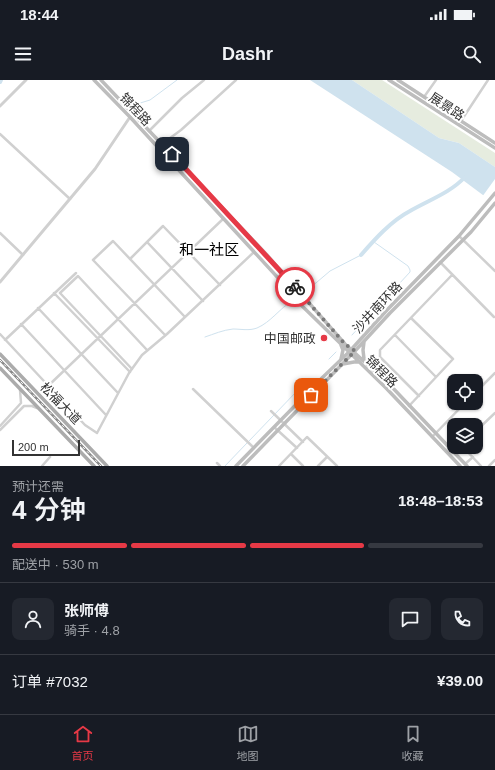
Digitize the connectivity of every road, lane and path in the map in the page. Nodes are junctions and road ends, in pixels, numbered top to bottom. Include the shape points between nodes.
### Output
1 (26, 80) edge
2 (94, 80) edge
3 (101, 80) edge
4 (204, 80) edge
5 (236, 80) edge
6 (389, 80) edge
7 (398, 80) edge
8 (436, 80) edge
9 (488, 80) edge
10 (424, 97) junction
11 (0, 106) edge
12 (130, 117) junction
13 (461, 121) junction
14 (149, 131) junction
15 (0, 134) edge
16 (495, 143) edge
17 (162, 144) junction
18 (495, 148) edge
19 (495, 193) edge
20 (70, 199) junction
21 (495, 203) edge
22 (225, 211) junction
23 (221, 217) junction
24 (0, 233) edge
25 (461, 238) junction
26 (147, 242) junction
27 (188, 252) junction
28 (254, 252) junction
29 (23, 255) junction
30 (130, 259) junction
31 (438, 261) junction
32 (171, 267) junction
33 (495, 271) edge
34 (76, 273) dead end
35 (452, 275) junction
36 (0, 282) edge
37 (153, 284) junction
38 (220, 285) junction
39 (54, 293) junction
40 (203, 301) junction
41 (135, 303) junction
42 (38, 308) junction
43 (185, 317) junction
44 (494, 317) edge
45 (119, 318) junction
46 (411, 318) junction
47 (21, 324) junction
48 (0, 334) edge
49 (165, 335) junction
50 (395, 335) junction
51 (99, 337) junction
52 (5, 340) junction
53 (364, 342) junction
54 (357, 343) junction
55 (341, 344) junction
56 (345, 344) junction
57 (147, 350) junction
58 (352, 352) junction
59 (0, 354) edge
60 (81, 354) junction
61 (341, 360) junction
62 (362, 361) junction
63 (342, 364) junction
64 (0, 368) edge
65 (64, 370) junction
66 (131, 370) junction
67 (495, 373) edge
68 (399, 376) junction
69 (436, 377) junction
70 (390, 385) junction
71 (483, 385) edge
72 (48, 386) junction
73 (302, 386) dead end
74 (20, 388) junction
75 (386, 388) junction
76 (193, 389) dead end
77 (118, 392) junction
78 (310, 394) junction
79 (419, 396) junction
80 (409, 406) junction
81 (40, 409) junction
82 (406, 409) junction
83 (458, 410) edge
84 (271, 411) dead end
85 (495, 413) edge
86 (106, 415) junction
87 (282, 422) junction
88 (483, 424) edge
89 (0, 426) edge
90 (276, 428) junction
91 (0, 430) edge
92 (435, 433) junction
93 (432, 436) junction
94 (303, 442) junction
95 (254, 448) junction
96 (297, 448) junction
97 (291, 454) junction
98 (470, 454) edge
99 (328, 456) junction
100 (50, 457) dead end
101 (473, 457) junction
102 (495, 460) edge
103 (466, 465) edge
104 (42, 466) edge
105 (94, 466) edge
106 (107, 466) edge
107 (236, 466) edge
108 (243, 466) edge
109 (279, 466) edge
110 (303, 466) edge
111 (318, 466) edge
112 (337, 466) edge
113 (460, 466) edge
114 (481, 466) edge
115 (489, 466) edge

1 - 11 street
2 - 12 main road, 锦程路
3 - 14 main road, 锦程路
4 - 14 street
5 - 17 street
6 - 18 main road, 展景路
7 - 10 main road, 展景路
8 - 10 street
9 - 13 street
10 - 13 main road, 展景路
12 - 20 street via 95,169
12 - 23 main road, 锦程路
13 - 16 main road, 展景路
14 - 17 main road, 锦程路
15 - 20 street
17 - 22 main road, 锦程路
19 - 25 main road, 沙井南环路
20 - 29 street
21 - 25 main road, 沙井南环路 via 471,232
22 - 23 main road
22 - 56 main road, 锦程路
23 - 27 street
23 - 28 main road, 锦程路
24 - 29 street
25 - 31 main road, 沙井南环路
25 - 33 street
26 - 27 street via 164,226
26 - 30 street
26 - 32 street
27 - 32 street
27 - 38 street
28 - 38 street
28 - 55 main road, 锦程路 via 298,302
29 - 36 street
30 - 37 street
30 - 41 street via 113,242 93,260
31 - 35 street
31 - 53 main road, 沙井南环路
31 - 54 main road, 沙井南环路
32 - 37 street
32 - 40 street
34 - 39 street
35 - 44 street
35 - 46 street
37 - 41 street
37 - 43 street
38 - 40 street
39 - 42 street
39 - 51 street
40 - 43 street
41 - 45 street
41 - 49 street
42 - 47 street
42 - 60 street
43 - 49 street
45 - 51 street
45 - 51 street via 78,276 65,288 60,293
45 - 57 street
46 - 50 street
46 - 69 street via 453,360
47 - 52 street
47 - 65 street
48 - 52 street
49 - 57 street
50 - 68 street via 380,350 380,357
50 - 69 street
51 - 60 street
51 - 66 street
52 - 72 street
53 - 58 main road, 沙井南环路
53 - 62 main road
54 - 56 main road
54 - 58 main road, 沙井南环路
55 - 58 main road, 锦程路
55 - 61 main road
56 - 58 main road, 锦程路
57 - 66 street
58 - 61 main road, 沙井南环路
58 - 62 main road, 锦程路
58 - 63 main road, 沙井南环路
59 - 106 main road, 松福大道
60 - 65 street
60 - 77 street
61 - 78 main road, 沙井南环路
62 - 63 main road
62 - 70 main road, 锦程路
62 - 75 main road, 锦程路
63 - 78 main road, 沙井南环路
64 - 74 main road, 松福大道
65 - 72 street
65 - 86 street
66 - 77 street
67 - 71 street
68 - 70 street
68 - 79 street
69 - 79 street
70 - 75 street
70 - 80 main road, 锦程路
72 - 86 street via 85,425 97,433
73 - 78 street
74 - 81 main road, 松福大道
74 - 89 street via 21,403
75 - 82 main road, 锦程路
76 - 95 street
77 - 86 street
78 - 87 main road, 沙井南环路
79 - 80 street
80 - 82 street
80 - 92 main road, 锦程路
81 - 91 street via 24,406
81 - 105 main road, 松福大道
82 - 93 main road, 锦程路
83 - 92 street
84 - 87 street
85 - 88 street
87 - 90 main road, 沙井南环路
87 - 94 street
90 - 95 main road, 沙井南环路
90 - 96 street
90 - 108 main road, 沙井南环路
92 - 93 street
92 - 103 main road, 锦程路
93 - 113 main road, 锦程路
94 - 96 street
94 - 99 street via 307,437
95 - 107 main road, 沙井南环路
96 - 97 street
97 - 109 street
97 - 110 street
98 - 101 street
99 - 111 street
99 - 112 street
100 - 104 street
101 - 103 street
101 - 114 street
102 - 115 street

